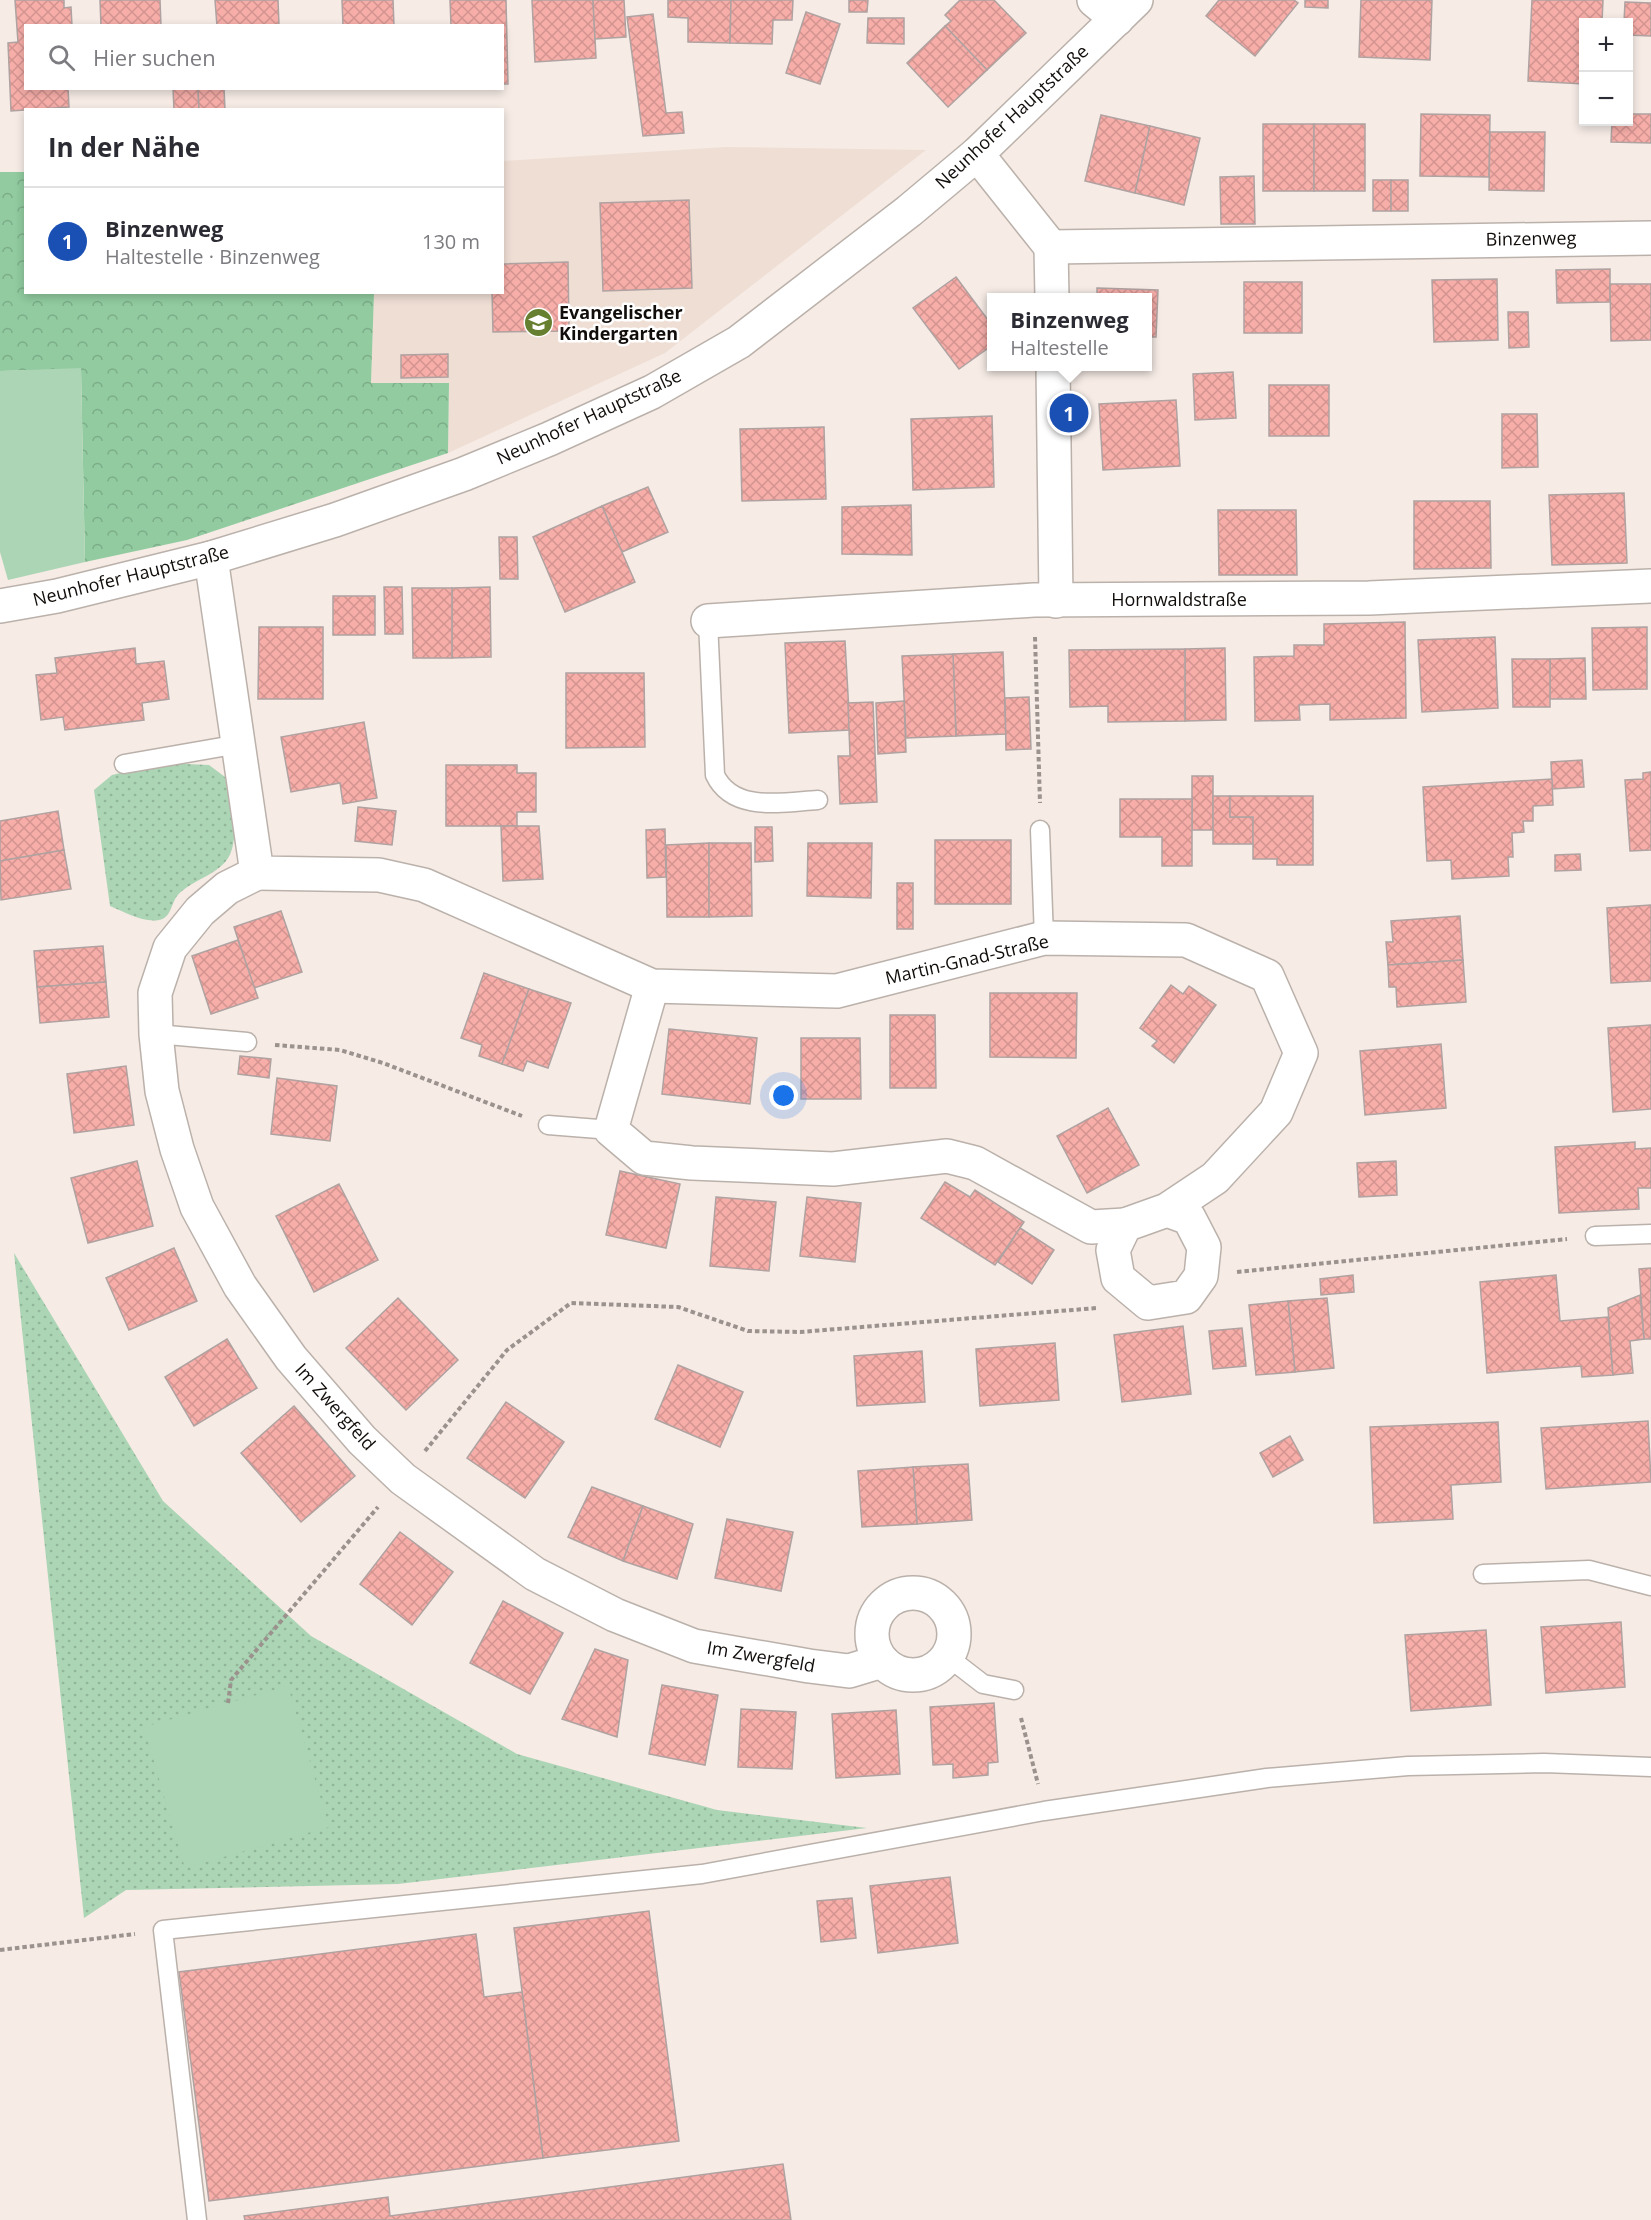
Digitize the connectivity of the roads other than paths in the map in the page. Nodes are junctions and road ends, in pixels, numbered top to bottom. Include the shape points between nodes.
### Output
1 (1116, 6) edge
2 (977, 154) junction
3 (1651, 238) edge
4 (1051, 247) junction
5 (1052, 293) edge
6 (1053, 371) edge
7 (211, 558) junction
8 (1651, 586) edge
9 (1045, 600) junction
10 (0, 606) edge
11 (708, 621) joint
12 (239, 744) junction
13 (124, 764) dead end
14 (818, 800) dead end
15 (1040, 830) road end
16 (257, 873) junction
17 (1044, 938) junction
18 (652, 986) junction
19 (156, 1034) junction
20 (247, 1042) road end
21 (548, 1125) road end
22 (611, 1130) junction
23 (1167, 1210) junction
24 (1125, 1225) junction
25 (1651, 1234) edge
26 (1596, 1236) road end
27 (1484, 1574) dead end
28 (1651, 1586) edge
29 (948, 1657) junction
30 (882, 1661) junction
31 (1014, 1690) road end
32 (1651, 1767) edge
33 (196, 2220) edge

1 - 2 street, Neunhofer Hauptstraße
2 - 4 street
2 - 7 street, Neunhofer Hauptstraße via 739,342 652,392 464,474 335,520
3 - 4 street, Binzenweg
4 - 5 street
6 - 9 street
7 - 10 street, Neunhofer Hauptstraße
7 - 12 street
8 - 9 street, Hornwaldstraße via 1369,598
9 - 11 street, Hornwaldstraße
11 - 14 lane via 715,775 721,788 761,804
12 - 13 lane
12 - 16 street
15 - 17 lane
16 - 18 street, Martin-Gnad-Straße via 379,875 424,885
16 - 19 street, Im Zwergfeld via 227,888 200,912 170,948 155,993
17 - 18 street, Martin-Gnad-Straße via 837,991
17 - 23 street, Martin-Gnad-Straße via 1186,940 1267,976 1301,1053 1276,1112 1215,1178
18 - 22 street
19 - 20 lane
19 - 30 street, Im Zwergfeld via 162,1091 177,1149 197,1207 240,1286 291,1358 362,1440 403,1479 535,1574 615,1615 694,1646 849,1671
21 - 22 lane
22 - 24 street, Martin-Gnad-Straße via 644,1158 692,1163 832,1169 947,1156 975,1163 1091,1227
23 - 24 street, Martin-Gnad-Straße
23 - 24 street via 1189,1218 1204,1247 1201,1276 1186,1297 1148,1304 1118,1278 1113,1250
25 - 26 lane
27 - 28 lane via 1589,1570
29 - 30 street via 924,1673 910,1674 894,1670
29 - 30 street via 953,1644 951,1616 930,1596 914,1593 897,1596 884,1605 875,1619 872,1633
29 - 31 lane via 983,1684
32 - 33 lane via 1544,1763 1408,1766 1267,1779 1044,1810 702,1874 163,1930

